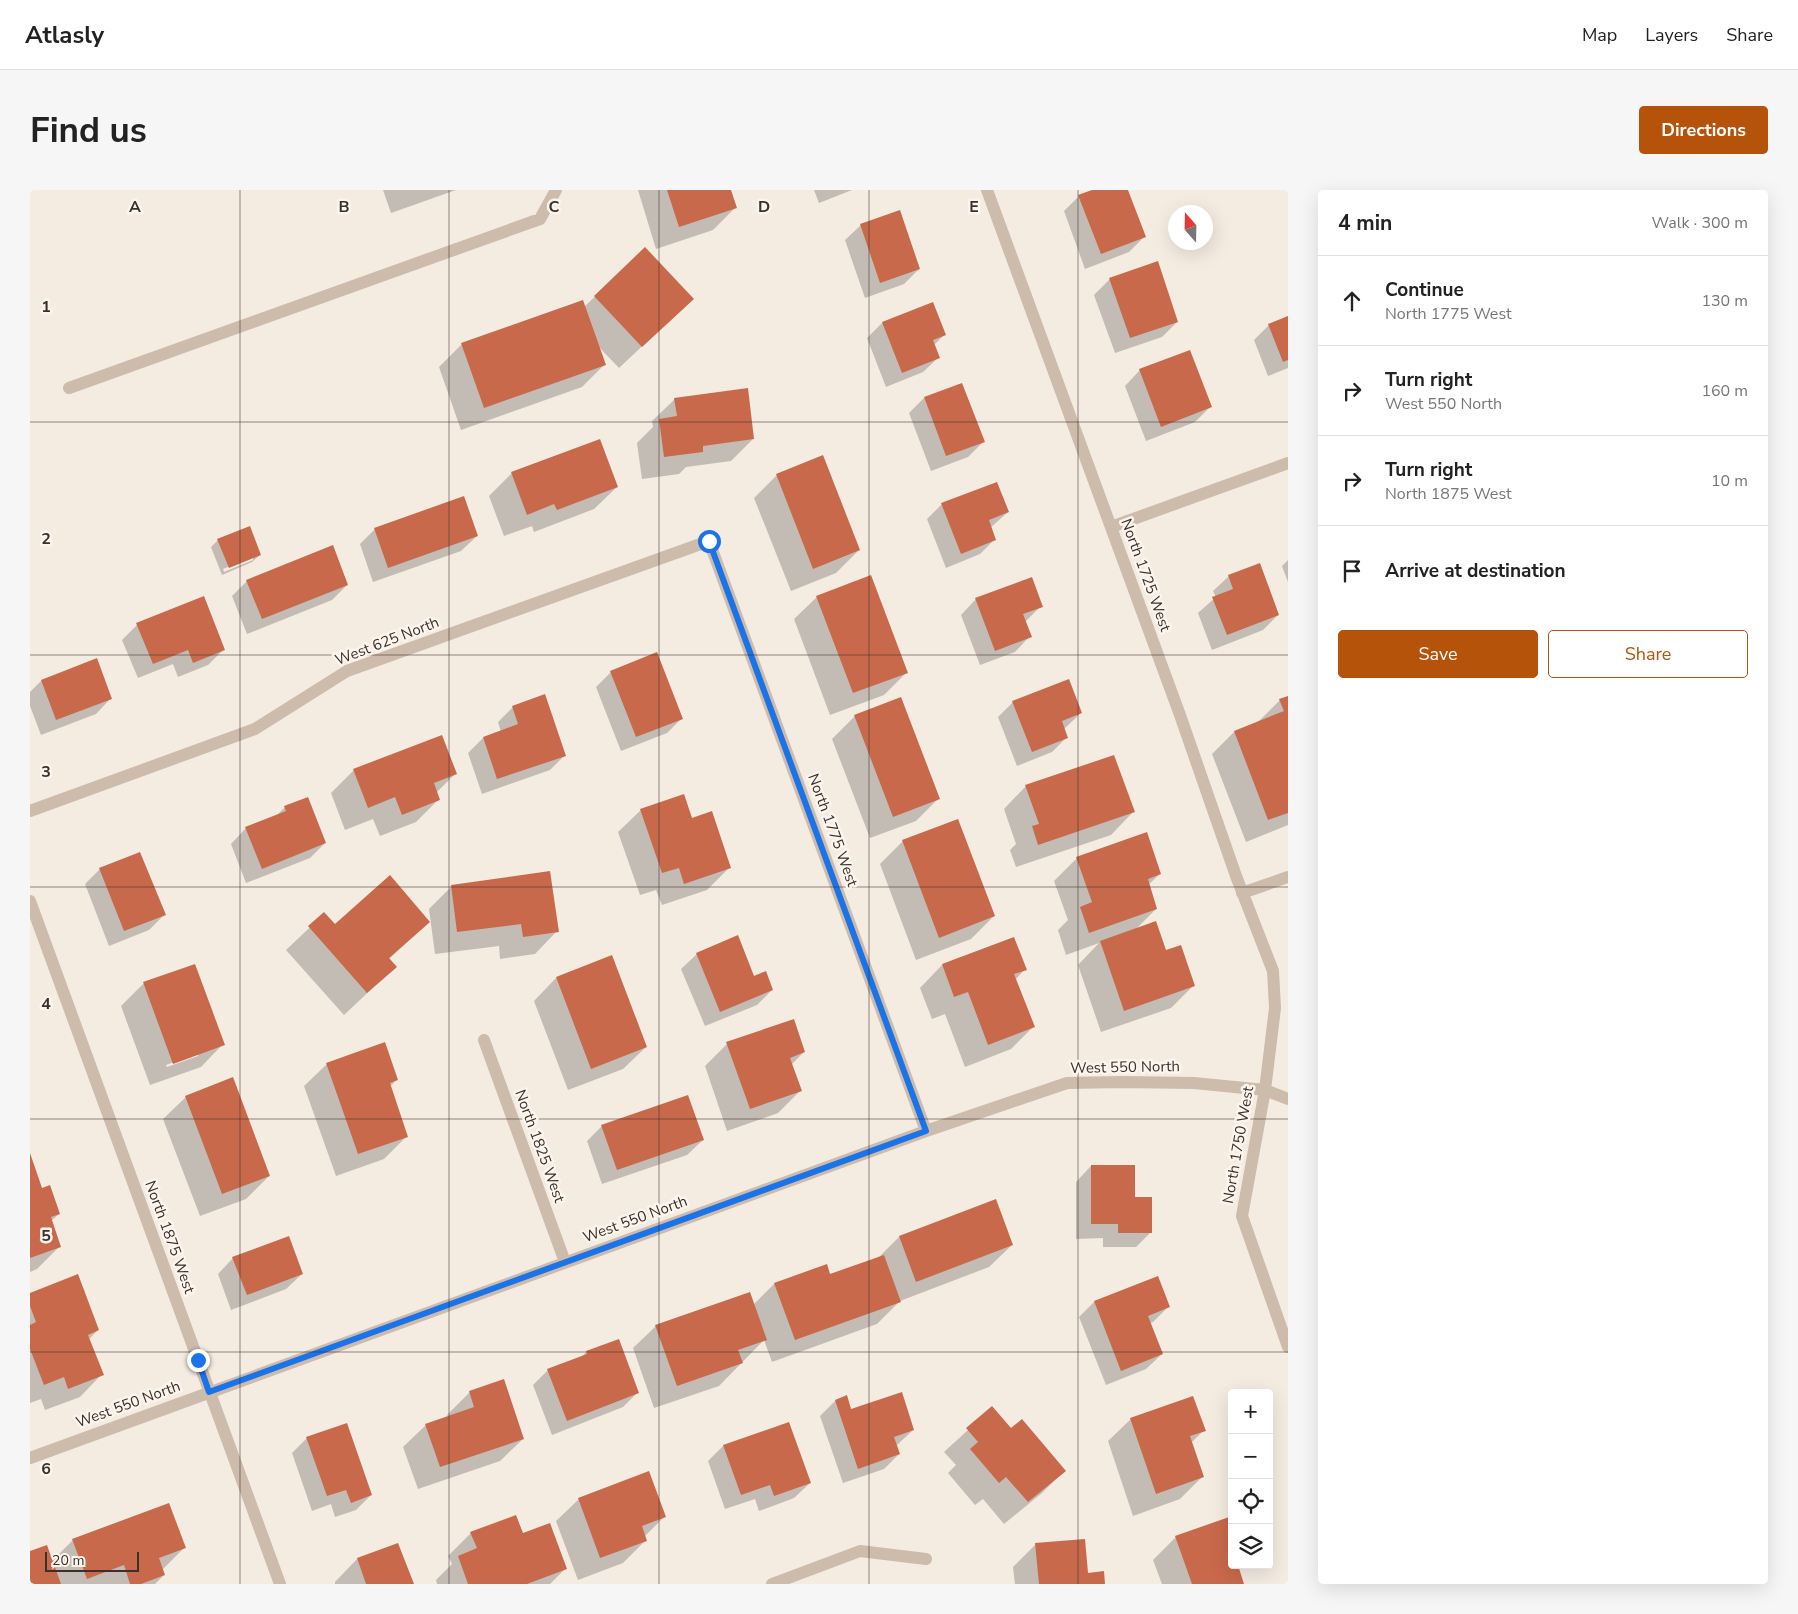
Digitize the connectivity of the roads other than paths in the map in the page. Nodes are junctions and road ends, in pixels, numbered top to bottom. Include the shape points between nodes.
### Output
1 (556, 190) edge
2 (987, 190) edge
3 (69, 388) dead end
4 (1288, 463) edge
5 (1111, 527) junction
6 (709, 541) joint
7 (30, 811) edge
8 (1288, 877) edge
9 (1242, 893) junction
10 (30, 901) edge
11 (1273, 971) joint
12 (484, 1040) dead end
13 (1265, 1090) junction
14 (1288, 1099) edge
15 (926, 1131) junction
16 (565, 1262) junction
17 (1288, 1348) edge
18 (209, 1392) junction
19 (30, 1458) edge
20 (926, 1559) dead end
21 (280, 1584) edge
22 (772, 1584) edge

1 - 3 street via 540,219
2 - 5 street, North 1725 West
4 - 5 street
5 - 9 street, North 1725 West
6 - 7 street, West 625 North via 346,671 255,729
6 - 15 street, North 1775 West
8 - 9 street
9 - 11 street, North 1725 West
10 - 18 street, North 1875 West
11 - 13 street, North 1750 West via 1275,1008
12 - 16 street, North 1825 West
13 - 14 street, West 550 North
13 - 15 street, West 550 North via 1194,1083 1067,1084
13 - 17 street, North 1750 West via 1242,1216
15 - 16 street, West 550 North
16 - 18 street, West 550 North
18 - 19 street, West 550 North
18 - 21 street, North 1875 West
20 - 22 street via 860,1551

